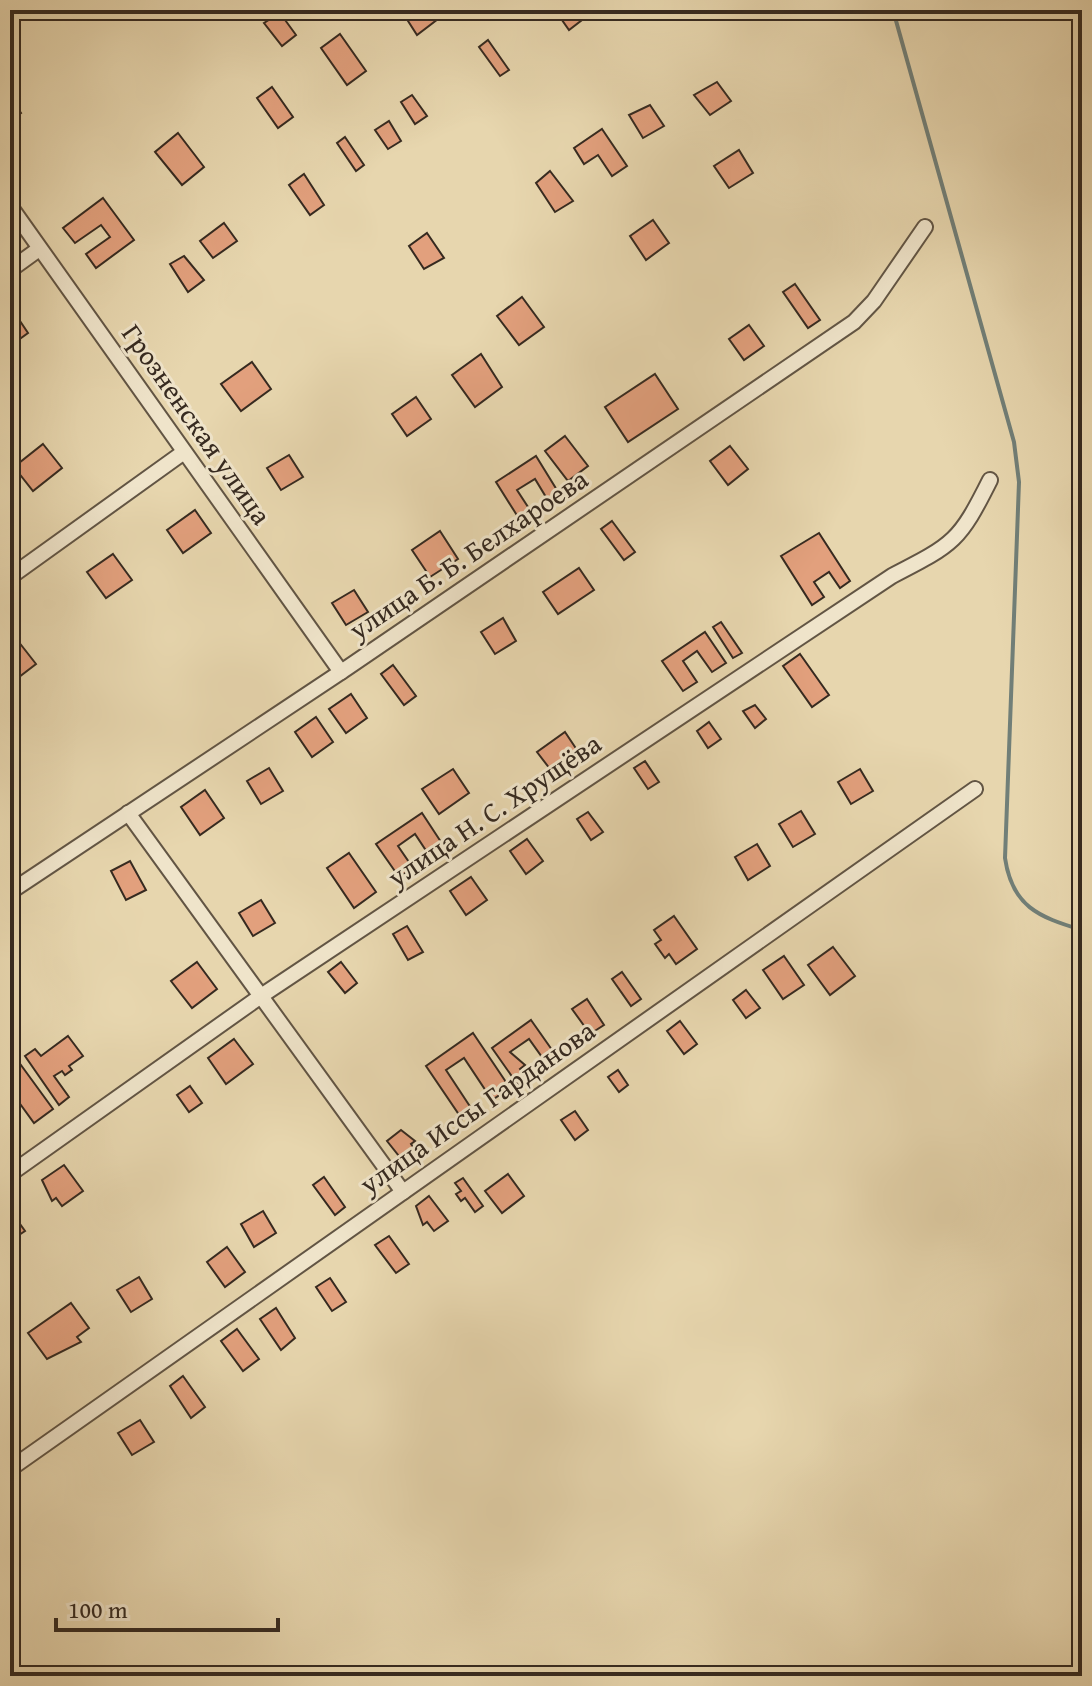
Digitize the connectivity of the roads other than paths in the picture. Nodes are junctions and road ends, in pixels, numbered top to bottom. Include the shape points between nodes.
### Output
1 (10, 206) edge
2 (925, 227) dead end
3 (39, 249) junction
4 (10, 270) edge
5 (184, 452) junction
6 (990, 480) dead end
7 (10, 577) edge
8 (341, 672) junction
9 (975, 789) dead end
10 (128, 813) junction
11 (10, 892) edge
12 (261, 996) junction
13 (10, 1174) edge
14 (403, 1192) junction
15 (10, 1469) edge

1 - 3 street, Грозненская улица
2 - 8 street, улица Б. Б. Белхароева via 854,322
3 - 4 street
3 - 5 street, Грозненская улица
5 - 7 street
5 - 8 street, Грозненская улица
6 - 12 street, улица Н. С. Хрущёва via 966,528 935,555 892,576
8 - 10 street, улица Б. Б. Белхароева
9 - 14 street, улица Иссы Гарданова
10 - 11 street, улица Б. Б. Белхароева
10 - 12 street
12 - 13 street, улица Н. С. Хрущёва
12 - 14 street
14 - 15 street, улица Иссы Гарданова

